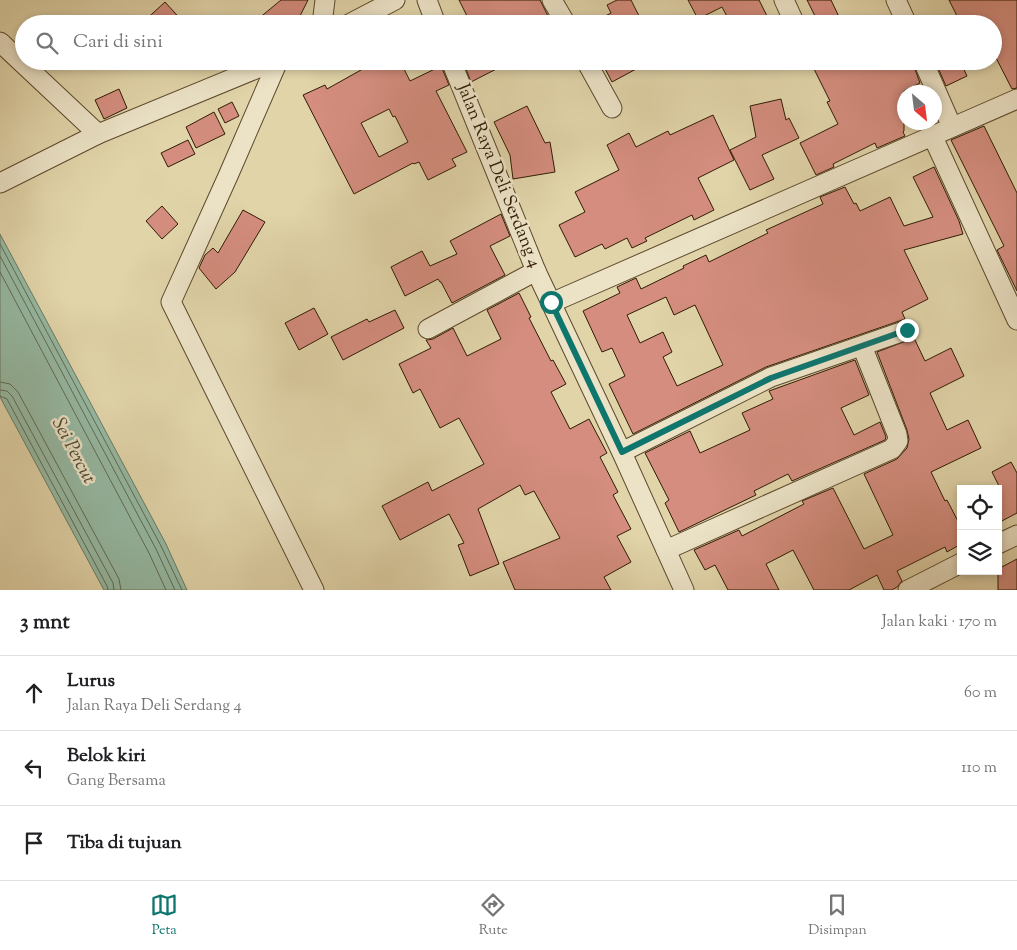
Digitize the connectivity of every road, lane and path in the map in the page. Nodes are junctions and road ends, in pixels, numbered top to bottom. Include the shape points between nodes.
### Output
1 (325, 0) edge
2 (395, 0) edge
3 (426, 0) edge
4 (552, 0) edge
5 (784, 0) edge
6 (896, 0) edge
7 (323, 15) edge
8 (366, 15) edge
9 (432, 15) edge
10 (561, 15) edge
11 (791, 15) edge
12 (903, 15) edge
13 (0, 42) edge
14 (15, 56) edge
15 (30, 70) edge
16 (255, 70) edge
17 (273, 70) edge
18 (455, 70) edge
19 (591, 70) edge
20 (927, 70) edge
21 (1017, 99) edge
22 (612, 108) dead end
23 (952, 127) junction
24 (98, 134) junction
25 (932, 135) junction
26 (0, 182) edge
27 (536, 271) junction
28 (551, 302) junction
29 (1017, 320) edge
30 (428, 328) dead end
31 (907, 330) dead end
32 (862, 346) junction
33 (622, 452) junction
34 (1017, 535) edge
35 (1002, 542) edge
36 (666, 550) junction
37 (957, 565) edge
38 (314, 590) edge
39 (684, 590) edge
40 (908, 590) edge

1 - 7 street
2 - 8 street
3 - 9 street
4 - 10 street
5 - 11 street
6 - 12 street
13 - 14 street
15 - 24 street
16 - 24 street
17 - 38 street via 171,302
18 - 27 street, Jalan Raya Deli Serdang 4
19 - 22 street
20 - 23 street
21 - 23 street
23 - 25 street
24 - 26 street
25 - 28 street
25 - 29 street
27 - 28 street, Jalan Raya Deli Serdang 4
27 - 30 street
28 - 33 street, Jalan Raya Deli Serdang 4
31 - 32 street
32 - 33 street via 771,378
32 - 36 street via 897,434 898,441 892,449
33 - 36 street, Jalan Raya Deli Serdang 4
34 - 35 street
36 - 39 street, Jalan Raya Deli Serdang 4
37 - 40 street

